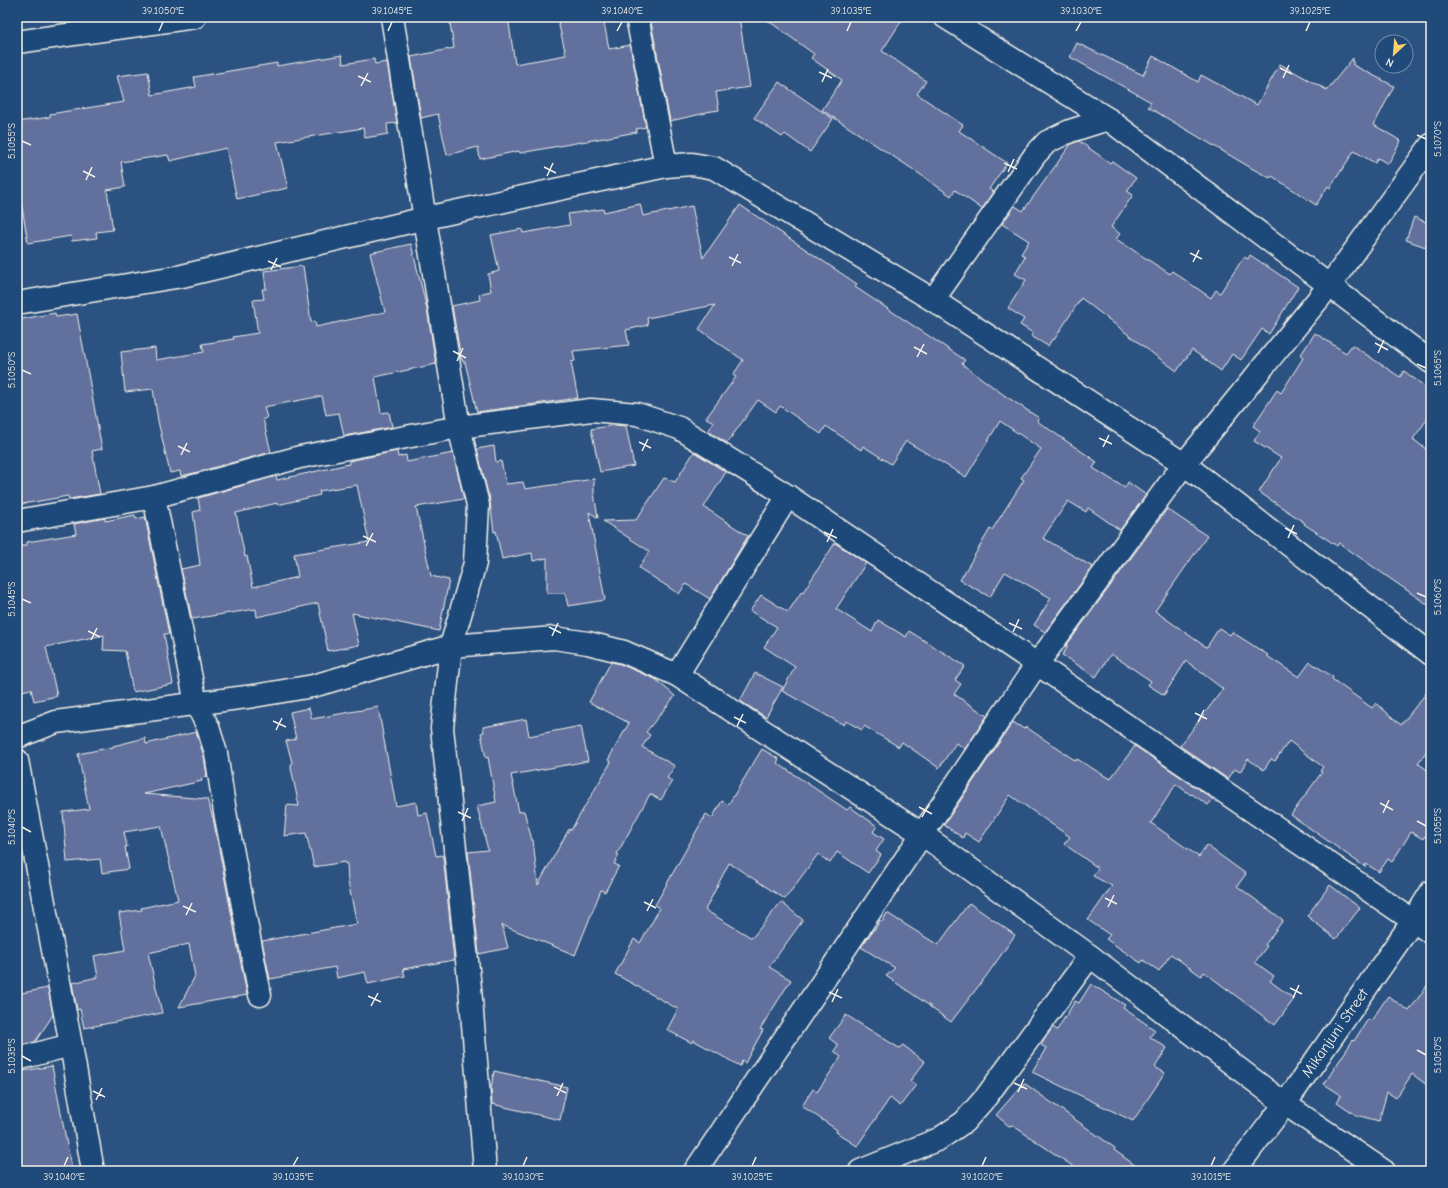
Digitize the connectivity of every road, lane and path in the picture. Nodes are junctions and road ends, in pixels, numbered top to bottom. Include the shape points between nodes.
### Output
1 (192, 17) edge
2 (392, 17) edge
3 (637, 17) edge
4 (945, 17) edge
5 (17, 42) edge
6 (1108, 119) junction
7 (1431, 145) edge
8 (666, 166) junction
9 (426, 218) junction
10 (1329, 286) junction
11 (933, 300) junction
12 (17, 303) edge
13 (1431, 362) edge
14 (459, 427) junction
15 (1184, 464) junction
16 (788, 496) junction
17 (154, 497) junction
18 (17, 521) edge
19 (451, 646) junction
20 (1431, 654) edge
21 (1037, 664) junction
22 (677, 675) junction
23 (196, 703) junction
24 (17, 737) edge
25 (17, 760) edge
26 (922, 834) junction
27 (1431, 892) edge
28 (1413, 921) junction
29 (1431, 933) edge
30 (1090, 956) junction
31 (260, 995) dead end
32 (71, 1046) junction
33 (17, 1059) edge
34 (1285, 1104) junction
35 (93, 1171) edge
36 (485, 1171) edge
37 (696, 1171) edge
38 (860, 1171) edge
39 (1234, 1171) edge
40 (1384, 1171) edge

1 - 5 street
2 - 9 street
3 - 8 street
4 - 6 street
6 - 10 street
6 - 11 street via 1070,132 1043,146
7 - 10 street
8 - 9 street
8 - 11 street via 692,164 714,168
9 - 12 street via 182,276
9 - 14 street
10 - 13 street
10 - 15 street
11 - 15 street
14 - 16 street via 591,410 637,414 679,428
14 - 17 street via 300,457
14 - 19 street via 478,505 475,564
15 - 20 street
15 - 21 street
16 - 21 street
16 - 22 street
17 - 18 street
17 - 23 street
19 - 22 street via 554,638 624,652
19 - 23 street via 313,686
19 - 36 street via 442,728 470,988
21 - 26 street
21 - 28 street
22 - 26 street
23 - 24 street via 56,722
23 - 31 street via 208,727 216,753
25 - 32 street
26 - 30 street
26 - 37 street
27 - 28 street, Mikanjuni Street
28 - 29 street
28 - 34 street, Mikanjuni Street
30 - 34 street
30 - 38 street via 986,1097 964,1122 939,1139
32 - 33 street
32 - 35 street
34 - 39 street, Mikanjuni Street
34 - 40 street

